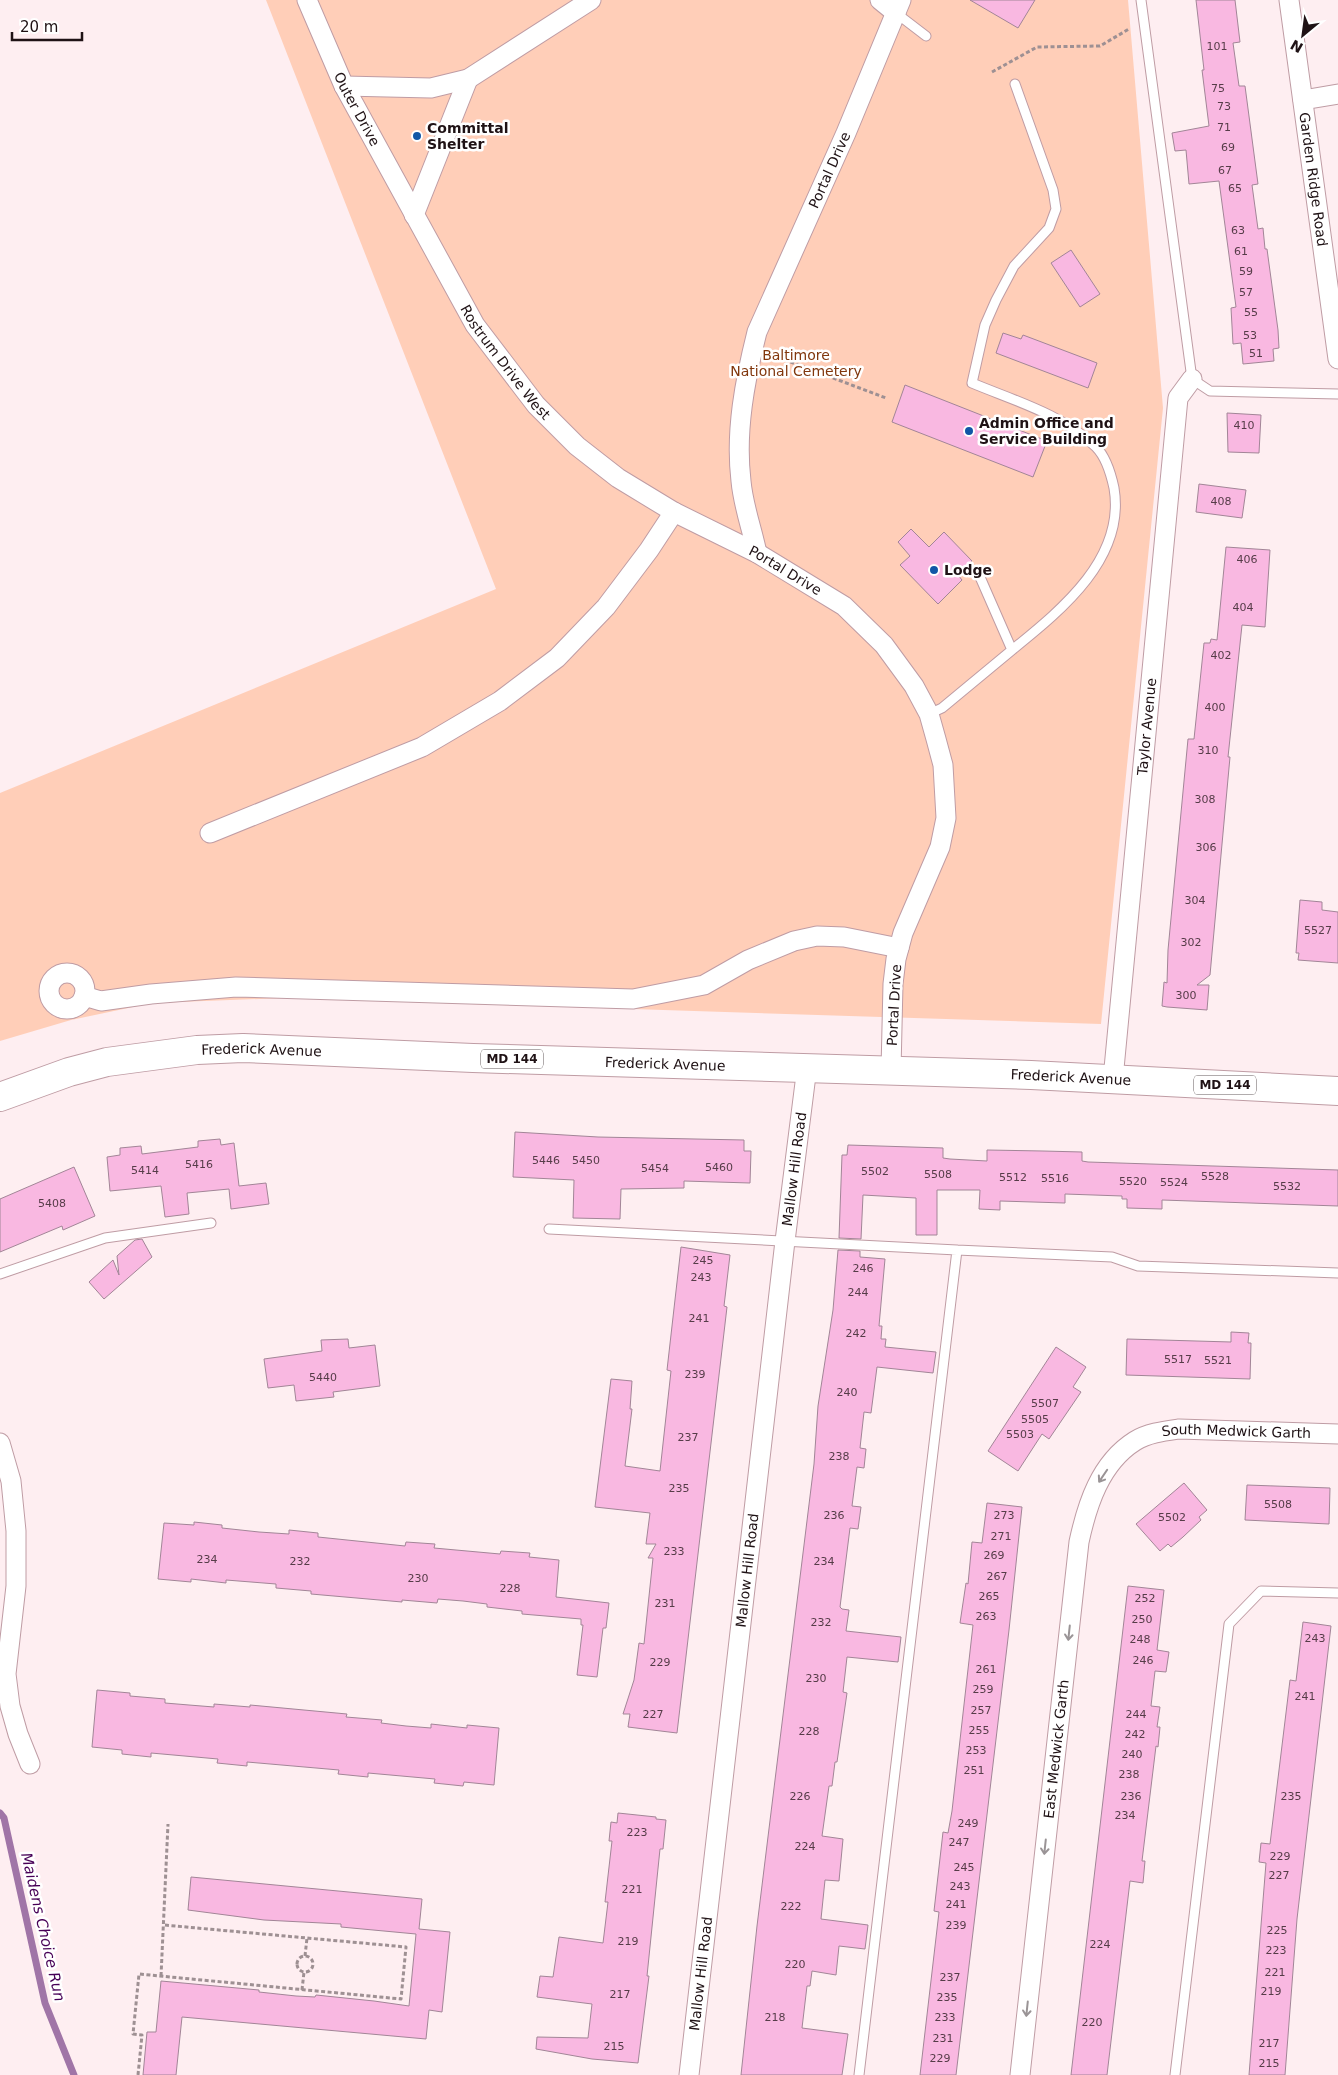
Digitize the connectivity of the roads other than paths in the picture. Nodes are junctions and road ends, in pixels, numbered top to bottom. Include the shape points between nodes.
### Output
1 (308, 0) edge
2 (591, 0) edge
3 (880, 0) edge
4 (1142, 0) edge
5 (1289, 0) edge
6 (899, 7) edge
7 (926, 36) dead end
8 (468, 79) junction
9 (1015, 84) dead end
10 (344, 86) junction
11 (1338, 94) edge
12 (1303, 100) junction
13 (414, 215) junction
14 (1338, 359) edge
15 (1192, 379) junction
16 (1338, 394) edge
17 (674, 512) junction
18 (757, 553) junction
19 (980, 577) dead end
20 (1012, 650) junction
21 (929, 714) junction
22 (210, 833) dead end
23 (899, 948) junction
24 (84, 996) dead end
25 (807, 1067) junction
26 (891, 1070) junction
27 (1113, 1079) junction
28 (1338, 1091) edge
29 (0, 1097) edge
30 (210, 1223) dead end
31 (549, 1229) dead end
32 (785, 1241) junction
33 (957, 1250) junction
34 (1338, 1273) edge
35 (0, 1274) edge
36 (1338, 1434) edge
37 (1135, 1441) joint
38 (0, 1443) edge
39 (1338, 1593) edge
40 (30, 1764) dead end
41 (689, 2075) edge
42 (859, 2075) edge
43 (1020, 2075) edge
44 (1175, 2075) edge

1 - 10 street, Outer Drive
2 - 8 street
3 - 6 street
4 - 15 lane
5 - 12 street, Garden Ridge Road
6 - 7 lane
6 - 18 street, Portal Drive via 757,332 742,403 739,436 741,482
8 - 10 street via 431,88
8 - 13 street
9 - 20 lane via 1053,190 1056,209 1049,228 1014,266 996,300 985,326 972,383 1052,415 1079,433 1098,449 1111,473 1115,498 1114,523 1103,553 1084,584 1058,613
10 - 13 street, Outer Drive
11 - 12 street
12 - 14 street, Garden Ridge Road
13 - 17 street, Rostrum Drive West via 475,326 536,405 577,446 618,478
15 - 16 lane via 1210,391
15 - 27 street, Taylor Avenue via 1178,398
17 - 18 street, Rostrum Drive West
17 - 22 street via 650,550 606,607 557,658 500,701 422,747
18 - 21 street, Portal Drive via 825,593 862,621 902,669
19 - 20 lane
20 - 21 lane via 942,708
21 - 23 street, Portal Drive via 943,764 946,818 940,847
23 - 24 street via 844,937 818,936 794,941 748,960 704,986 633,999 236,986 101,1001
23 - 26 street, Portal Drive via 894,984
25 - 26 main road, Frederick Avenue / MD 144
25 - 29 main road, Frederick Avenue / MD 144 via 244,1048 197,1050 107,1062
25 - 32 street, Mallow Hill Road
26 - 27 main road, Frederick Avenue / MD 144
27 - 28 main road, Frederick Avenue / MD 144
30 - 35 lane via 105,1238
31 - 32 lane
32 - 33 lane
32 - 41 street, Mallow Hill Road
33 - 34 lane via 1112,1257 1138,1266
33 - 42 lane
36 - 37 street, South Medwick Garth via 1179,1429 1156,1432
37 -> 43 street, East Medwick Garth via 1115,1459 1099,1481 1086,1510 1078,1542
38 - 40 street via 11,1482 16,1531 16,1586 6,1674 10,1706
39 - 44 lane via 1261,1591 1229,1624

